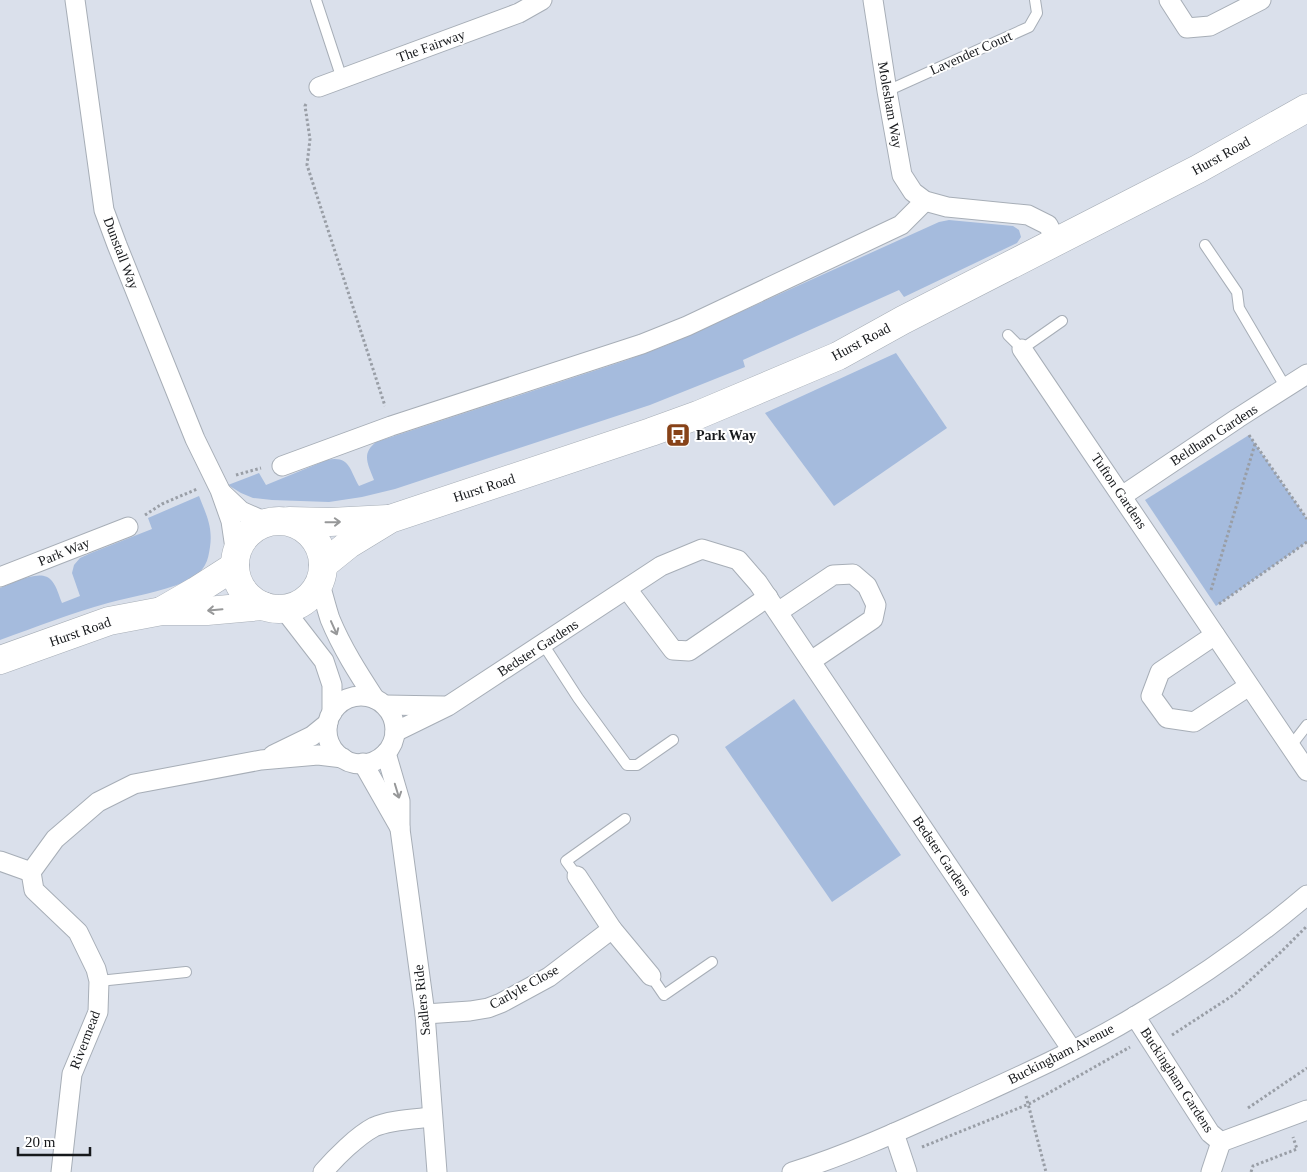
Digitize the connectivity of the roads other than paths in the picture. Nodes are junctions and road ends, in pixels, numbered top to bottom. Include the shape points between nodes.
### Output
1 (76, 0) edge
2 (316, 0) edge
3 (542, 0) edge
4 (873, 0) edge
5 (1035, 0) edge
6 (1169, 0) edge
7 (1261, 0) edge
8 (342, 79) junction
9 (319, 87) road end
10 (887, 91) junction
11 (1307, 108) edge
12 (925, 201) junction
13 (1057, 242) junction
14 (1205, 244) dead end
15 (1062, 321) dead end
16 (1008, 335) dead end
17 (1022, 349) junction
18 (1307, 374) edge
19 (1286, 388) junction
20 (282, 466) dead end
21 (220, 490) junction
22 (1122, 496) junction
23 (390, 519) junction
24 (275, 522) junction
25 (128, 527) dead end
26 (235, 560) junction
27 (321, 573) junction
28 (0, 577) edge
29 (627, 589) junction
30 (773, 605) junction
31 (273, 607) junction
32 (162, 611) junction
33 (1215, 635) junction
34 (543, 644) junction
35 (0, 660) edge
36 (811, 661) junction
37 (1249, 686) junction
38 (380, 702) junction
39 (448, 706) junction
40 (330, 718) junction
41 (1307, 725) edge
42 (395, 732) junction
43 (673, 740) dead end
44 (1290, 747) junction
45 (386, 753) junction
46 (343, 758) junction
47 (261, 760) junction
48 (363, 764) junction
49 (1307, 772) edge
50 (625, 819) dead end
51 (400, 829) junction
52 (0, 861) edge
53 (31, 872) junction
54 (577, 876) joint
55 (1307, 895) edge
56 (612, 929) junction
57 (712, 962) dead end
58 (186, 972) dead end
59 (651, 976) joint
60 (99, 981) junction
61 (425, 1014) junction
62 (1136, 1016) junction
63 (1072, 1050) junction
64 (1307, 1110) edge
65 (432, 1117) junction
66 (894, 1133) junction
67 (1221, 1142) junction
68 (61, 1172) edge
69 (323, 1172) edge
70 (436, 1172) edge
71 (792, 1172) edge
72 (907, 1172) edge
73 (1211, 1172) edge

1 - 21 street, Dunstall Way via 104,210 195,439
2 - 8 lane
3 - 8 street, The Fairway via 519,14
4 - 10 street, Molesham Way
5 - 10 lane, Lavender Court via 1037,13 1029,27
6 - 7 street via 1188,28 1210,26
8 - 9 street, The Fairway
10 - 12 street, Molesham Way via 902,175 912,192
11 - 13 main road, Hurst Road
12 - 13 street via 1028,215 1048,225
12 - 20 street via 901,225 688,326
13 - 23 main road, Hurst Road via 838,356 722,405
14 - 19 lane via 1237,292 1238,308
15 - 17 lane
16 - 17 lane
17 - 22 street, Tufton Gardens
18 - 19 street, Beldham Gardens
19 - 22 street, Beldham Gardens
21 - 24 street, Dunstall Way via 241,511
21 - 26 street, Dunstall Way via 231,521
22 - 33 street, Tufton Gardens
24 -> 23 main road, Hurst Road
23 - 27 main road, Hurst Road via 349,544
24 - 26 main road via 256,527 246,535
24 - 27 main road via 299,525 311,534 319,547
25 - 28 street, Park Way
26 - 31 main road via 242,589 250,598
26 - 32 main road, Hurst Road via 196,591
27 - 31 main road via 313,592 305,600 295,606
27 -> 38 street via 330,618 340,641
29 - 30 street, Bedster Gardens via 662,566 702,549 738,560
29 - 30 street via 673,650 690,651
29 - 34 street, Bedster Gardens
30 - 36 street, Bedster Gardens
30 - 36 street via 834,576 853,574 867,586 876,605 874,620
31 -> 32 main road, Hurst Road
31 - 40 street via 324,661 332,685
32 - 35 main road, Hurst Road via 109,621
33 - 37 street, Tufton Gardens
33 - 37 street via 1160,672 1151,696 1167,718 1194,722
34 - 39 street, Bedster Gardens
34 - 43 lane via 627,765 637,765
36 - 63 street, Bedster Gardens
37 - 44 street, Tufton Gardens
38 - 39 street
38 - 40 street via 356,696 338,705
38 - 42 street via 391,713
39 - 42 street, Bedster Gardens
40 - 46 street via 330,743
40 - 47 street via 312,736
41 - 44 lane
42 - 45 street
44 - 49 street, Tufton Gardens
45 - 48 street
45 -> 51 street, Sadlers Ride via 400,800
46 - 47 street via 318,755
46 - 48 street
47 - 53 street via 134,784 98,802 55,839
48 - 51 street, Sadlers Ride
50 - 54 lane via 566,861
51 - 61 street, Sadlers Ride
52 - 53 street
53 - 60 street, Rivermead via 34,890 78,932
54 - 56 street
55 - 62 street, Buckingham Avenue via 1199,977
56 - 59 street
56 - 61 street, Carlyle Close via 549,977 501,1003 479,1010
57 - 59 lane via 664,996
58 - 60 lane
60 - 68 street, Rivermead via 98,1012 72,1074
61 - 65 street, Sadlers Ride
62 - 63 street, Buckingham Avenue
62 - 67 street, Buckingham Gardens via 1210,1133
63 - 66 street, Buckingham Avenue
64 - 67 street, Buckingham Gardens
65 - 69 street via 374,1128 360,1136
65 - 70 street, Sadlers Ride
66 - 71 street, Buckingham Avenue
66 - 72 street
67 - 73 street, Buckingham Gardens

